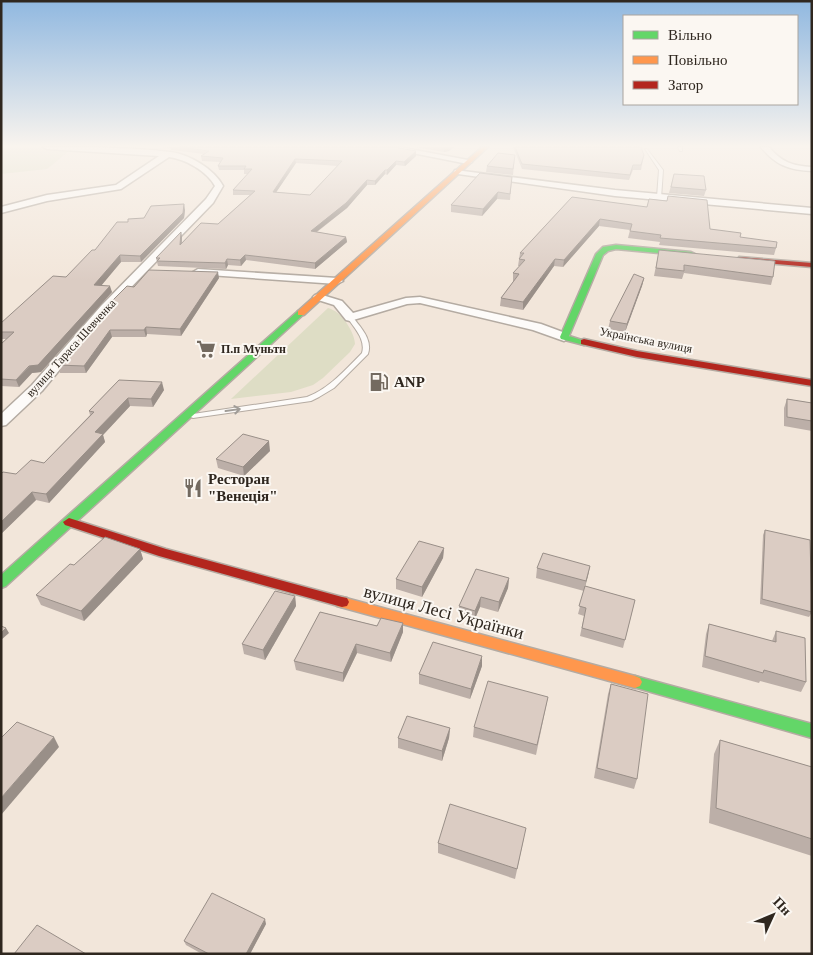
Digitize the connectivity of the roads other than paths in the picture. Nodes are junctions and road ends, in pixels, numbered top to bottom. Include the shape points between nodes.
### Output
1 (95, 192) edge
2 (217, 192) edge
3 (436, 192) edge
4 (603, 192) edge
5 (659, 192) edge
6 (659, 198) junction
7 (1, 210) edge
8 (812, 211) edge
9 (705, 255) edge
10 (732, 258) edge
11 (812, 265) edge
12 (182, 272) edge
13 (336, 281) junction
14 (319, 297) junction
15 (350, 317) junction
16 (564, 337) junction
17 (812, 383) edge
18 (185, 417) junction
19 (2, 420) edge
20 (69, 522) junction
21 (1, 583) edge
22 (812, 731) edge

1 - 7 street
2 - 19 street, вулиця Тараса Шевченка via 148,271 106,308 37,388
3 - 13 street
4 - 6 street
5 - 6 lane
6 - 8 street
9 - 16 street via 616,247 606,249 600,254
10 - 11 street
12 - 13 street
13 - 14 street
14 - 15 street via 338,303
14 - 18 street
15 - 16 street via 420,300 536,327
18 -> 15 lane via 321,395 368,348
16 - 17 street, Українська вулиця via 637,354
18 - 20 street
20 - 21 street
20 - 22 street, вулиця Лесі Українки via 163,553

